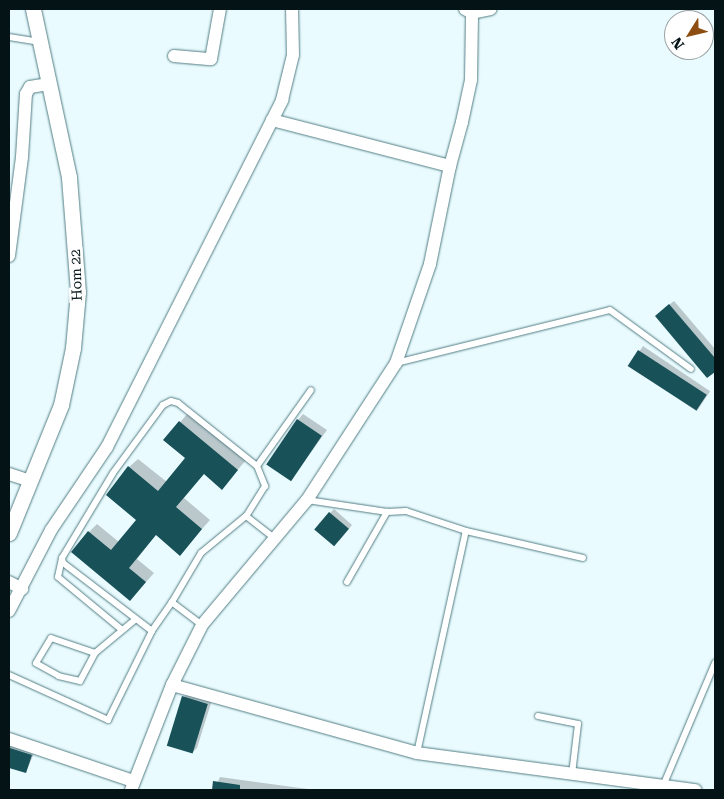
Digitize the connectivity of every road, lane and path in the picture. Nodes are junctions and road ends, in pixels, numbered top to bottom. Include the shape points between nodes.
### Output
1 (33, 9) edge
2 (220, 9) edge
3 (292, 9) edge
4 (491, 9) edge
5 (468, 11) edge
6 (9, 37) edge
7 (40, 42) junction
8 (174, 56) dead end
9 (49, 84) junction
10 (272, 120) junction
11 (450, 166) junction
12 (9, 256) edge
13 (396, 363) junction
14 (691, 369) dead end
15 (311, 390) dead end
16 (257, 466) junction
17 (9, 474) edge
18 (31, 481) junction
19 (307, 500) junction
20 (387, 512) junction
21 (246, 516) junction
22 (466, 531) junction
23 (9, 533) edge
24 (273, 537) junction
25 (62, 558) junction
26 (582, 558) dead end
27 (9, 582) edge
28 (347, 582) dead end
29 (22, 589) junction
30 (172, 602) junction
31 (9, 611) edge
32 (136, 619) junction
33 (202, 624) junction
34 (122, 630) junction
35 (152, 631) junction
36 (95, 653) junction
37 (715, 663) edge
38 (9, 675) edge
39 (172, 685) junction
40 (538, 716) dead end
41 (9, 739) edge
42 (417, 753) junction
43 (572, 775) junction
44 (132, 785) edge
45 (663, 786) junction
46 (696, 790) edge

1 - 7 street, Hom 22
2 - 8 street via 211,59
3 - 10 street via 294,55 282,100
4 - 5 street
5 - 11 street via 471,80
6 - 7 lane
7 - 9 street, Hom 22
9 - 12 street via 30,87 26,94 22,157
9 - 18 street, Hom 22 via 69,177 78,292 61,405
10 - 11 street
10 - 29 street via 107,447 51,530
11 - 13 street via 430,264
13 - 14 lane via 610,310
13 - 19 street
15 - 16 lane
16 - 21 lane via 265,486
16 - 25 lane via 178,403 171,401 163,405 113,473
17 - 18 street
18 - 23 street, Hom 22
19 - 20 lane
19 - 24 street
20 - 22 lane via 406,511
20 - 28 lane
21 - 24 lane
21 - 30 lane via 201,553
22 - 26 lane
22 - 42 lane
24 - 33 street
25 - 32 lane via 63,563
25 - 34 lane via 58,577
27 - 29 street
29 - 31 street
30 - 33 lane
30 - 35 lane
32 - 34 lane
32 - 35 lane
33 - 39 street
34 - 36 lane
35 - 38 lane via 108,720
36 - 36 lane via 51,638 36,663 59,676 80,681
37 - 45 lane
39 - 42 street
39 - 44 street
40 - 43 lane via 578,724
41 - 44 street
42 - 43 street
43 - 45 street
45 - 46 street

